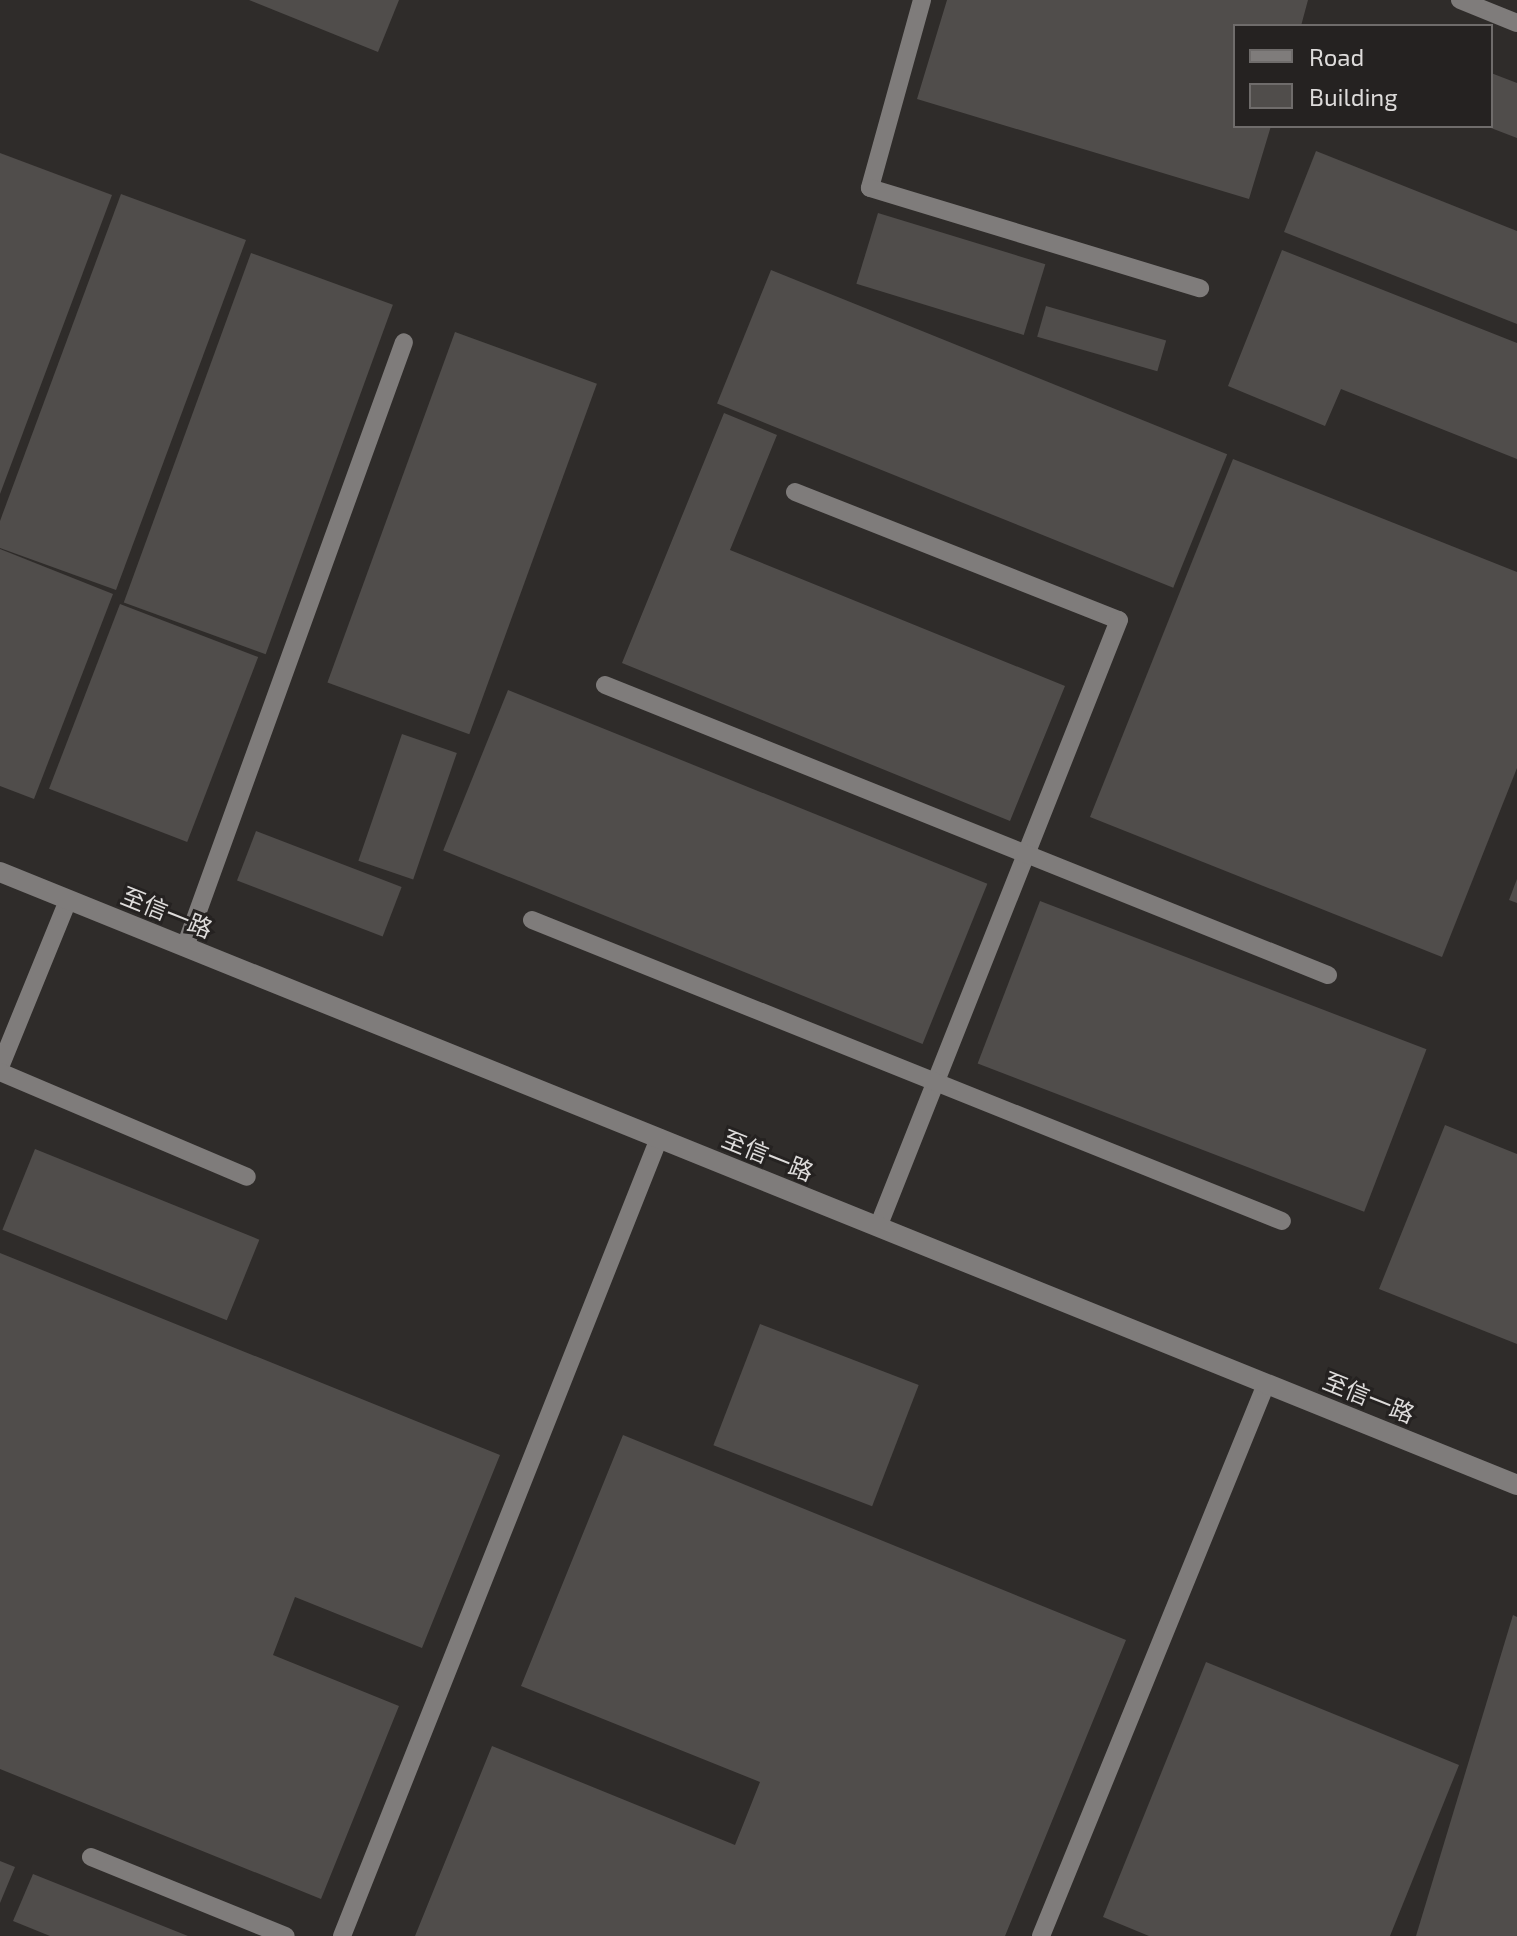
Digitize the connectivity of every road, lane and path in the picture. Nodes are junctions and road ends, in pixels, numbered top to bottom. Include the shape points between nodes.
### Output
1 (922, 0) edge
2 (1460, 0) edge
3 (1517, 23) edge
4 (1200, 288) dead end
5 (404, 342) dead end
6 (795, 492) dead end
7 (605, 685) dead end
8 (1026, 854) junction
9 (0, 872) edge
10 (68, 900) junction
11 (532, 920) dead end
12 (185, 947) junction
13 (1328, 975) dead end
14 (0, 1070) edge
15 (935, 1082) junction
16 (659, 1138) junction
17 (247, 1177) dead end
18 (1282, 1221) dead end
19 (878, 1227) junction
20 (1266, 1384) junction
21 (1517, 1485) edge
22 (91, 1857) dead end
23 (286, 1936) edge
24 (342, 1936) edge
25 (1041, 1936) edge

1 - 4 lane via 870,188
2 - 3 lane
5 - 12 lane
6 - 8 lane via 1119,620
7 - 8 lane
8 - 13 lane
8 - 15 lane
9 - 10 street, 至信一路
10 - 12 street, 至信一路
10 - 14 lane
11 - 15 lane
12 - 16 street, 至信一路
14 - 17 lane
15 - 18 lane
15 - 19 lane
16 - 19 street, 至信一路
16 - 24 lane
19 - 20 street, 至信一路
20 - 21 street, 至信一路
20 - 25 lane
22 - 23 lane

